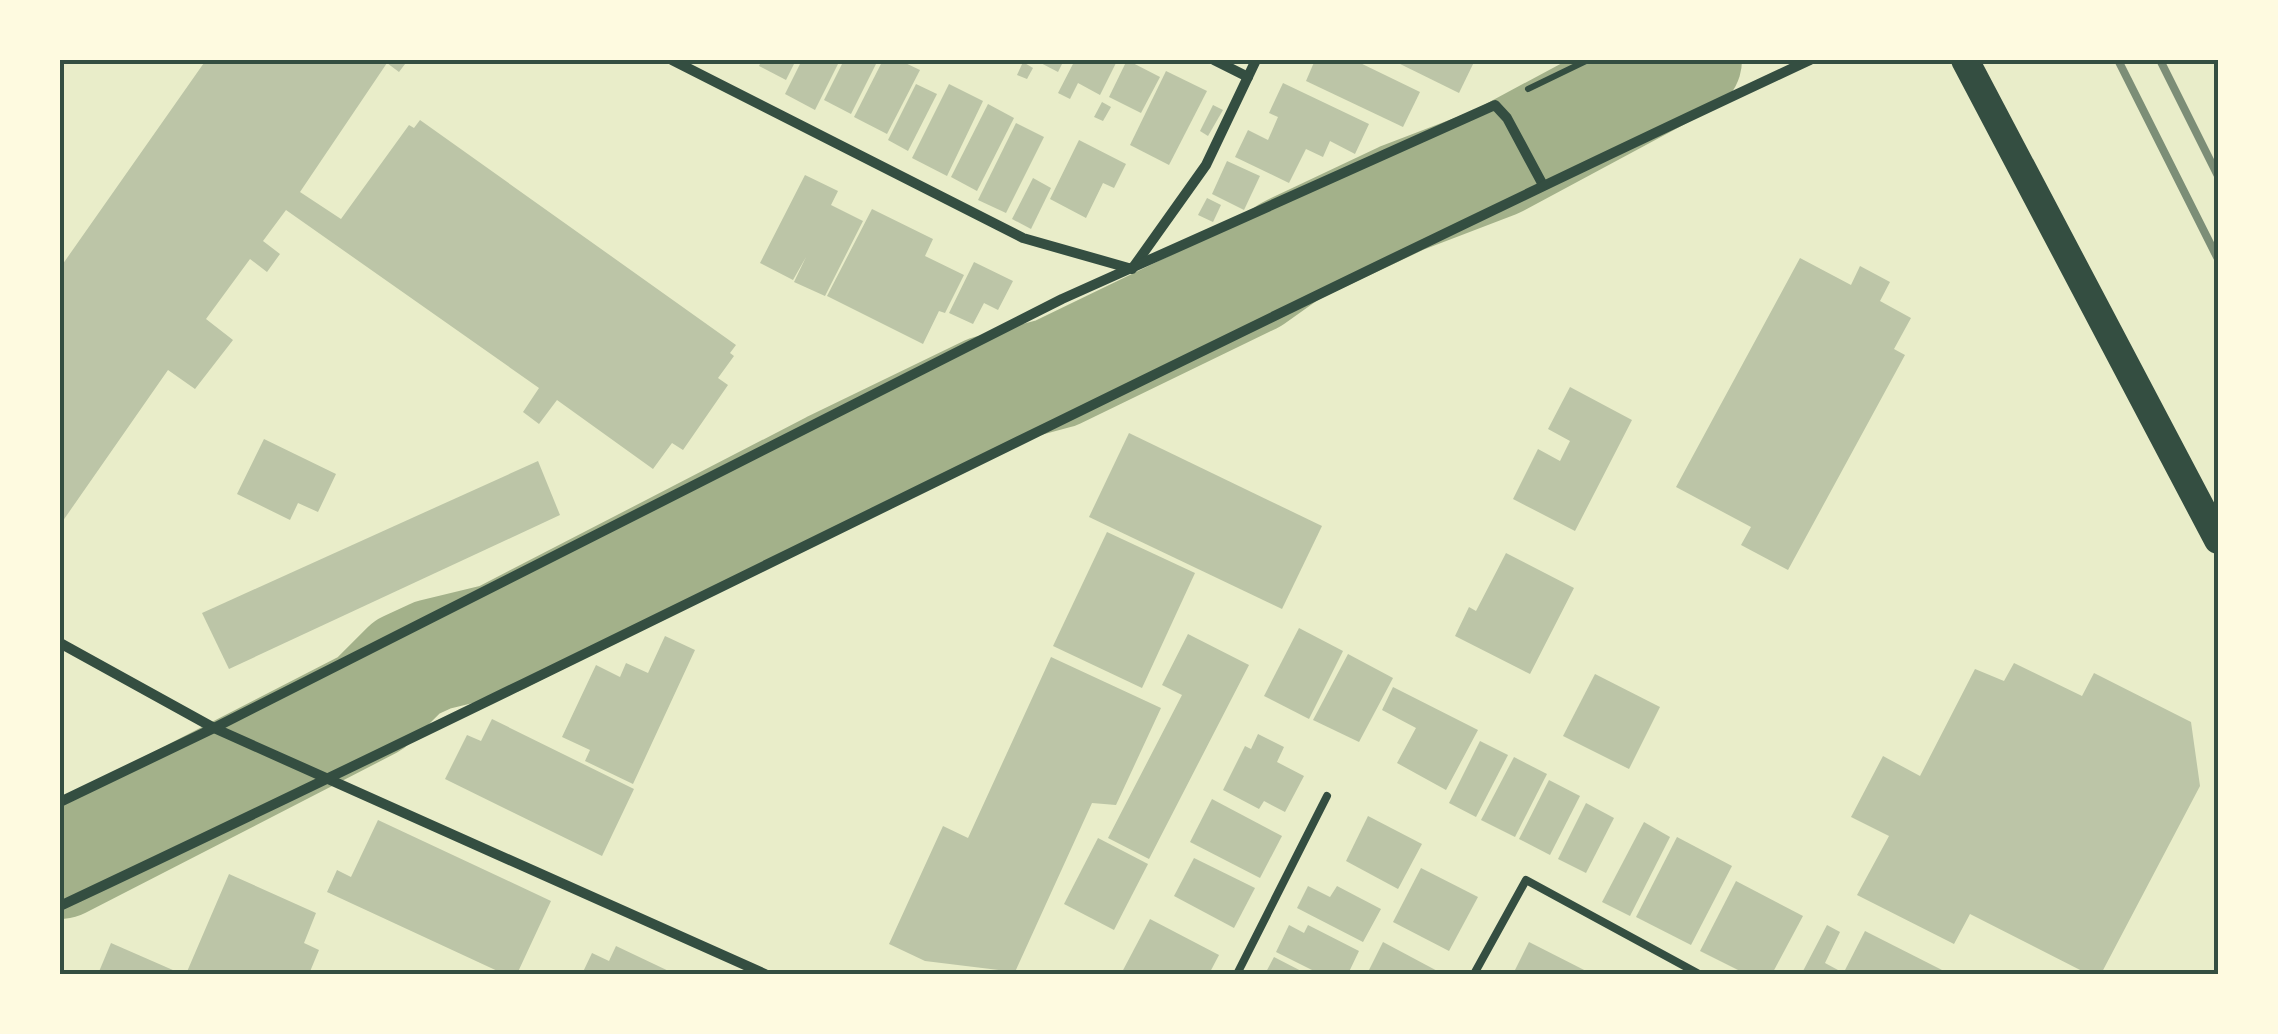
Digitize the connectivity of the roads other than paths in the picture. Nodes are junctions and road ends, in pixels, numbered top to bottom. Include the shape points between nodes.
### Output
1 (672, 60) edge
2 (1214, 60) edge
3 (1256, 60) edge
4 (1810, 60) edge
5 (1965, 60) edge
6 (1248, 77) junction
7 (1543, 184) junction
8 (1132, 268) junction
9 (2218, 540) edge
10 (60, 643) edge
11 (214, 728) junction
12 (331, 778) junction
13 (1327, 796) dead end
14 (60, 802) edge
15 (60, 906) edge
16 (765, 974) edge
17 (1236, 974) edge
18 (1474, 974) edge
19 (1699, 974) edge

1 - 8 street via 1024,238
2 - 6 street
3 - 6 street
4 - 7 street
5 - 9 highway
6 - 8 street via 1206,165
7 - 8 street via 1495,105
7 - 12 street
8 - 11 street
10 - 11 street
11 - 12 street
11 - 14 street
12 - 15 street
12 - 16 street
13 - 17 lane
18 - 19 lane via 1526,880

